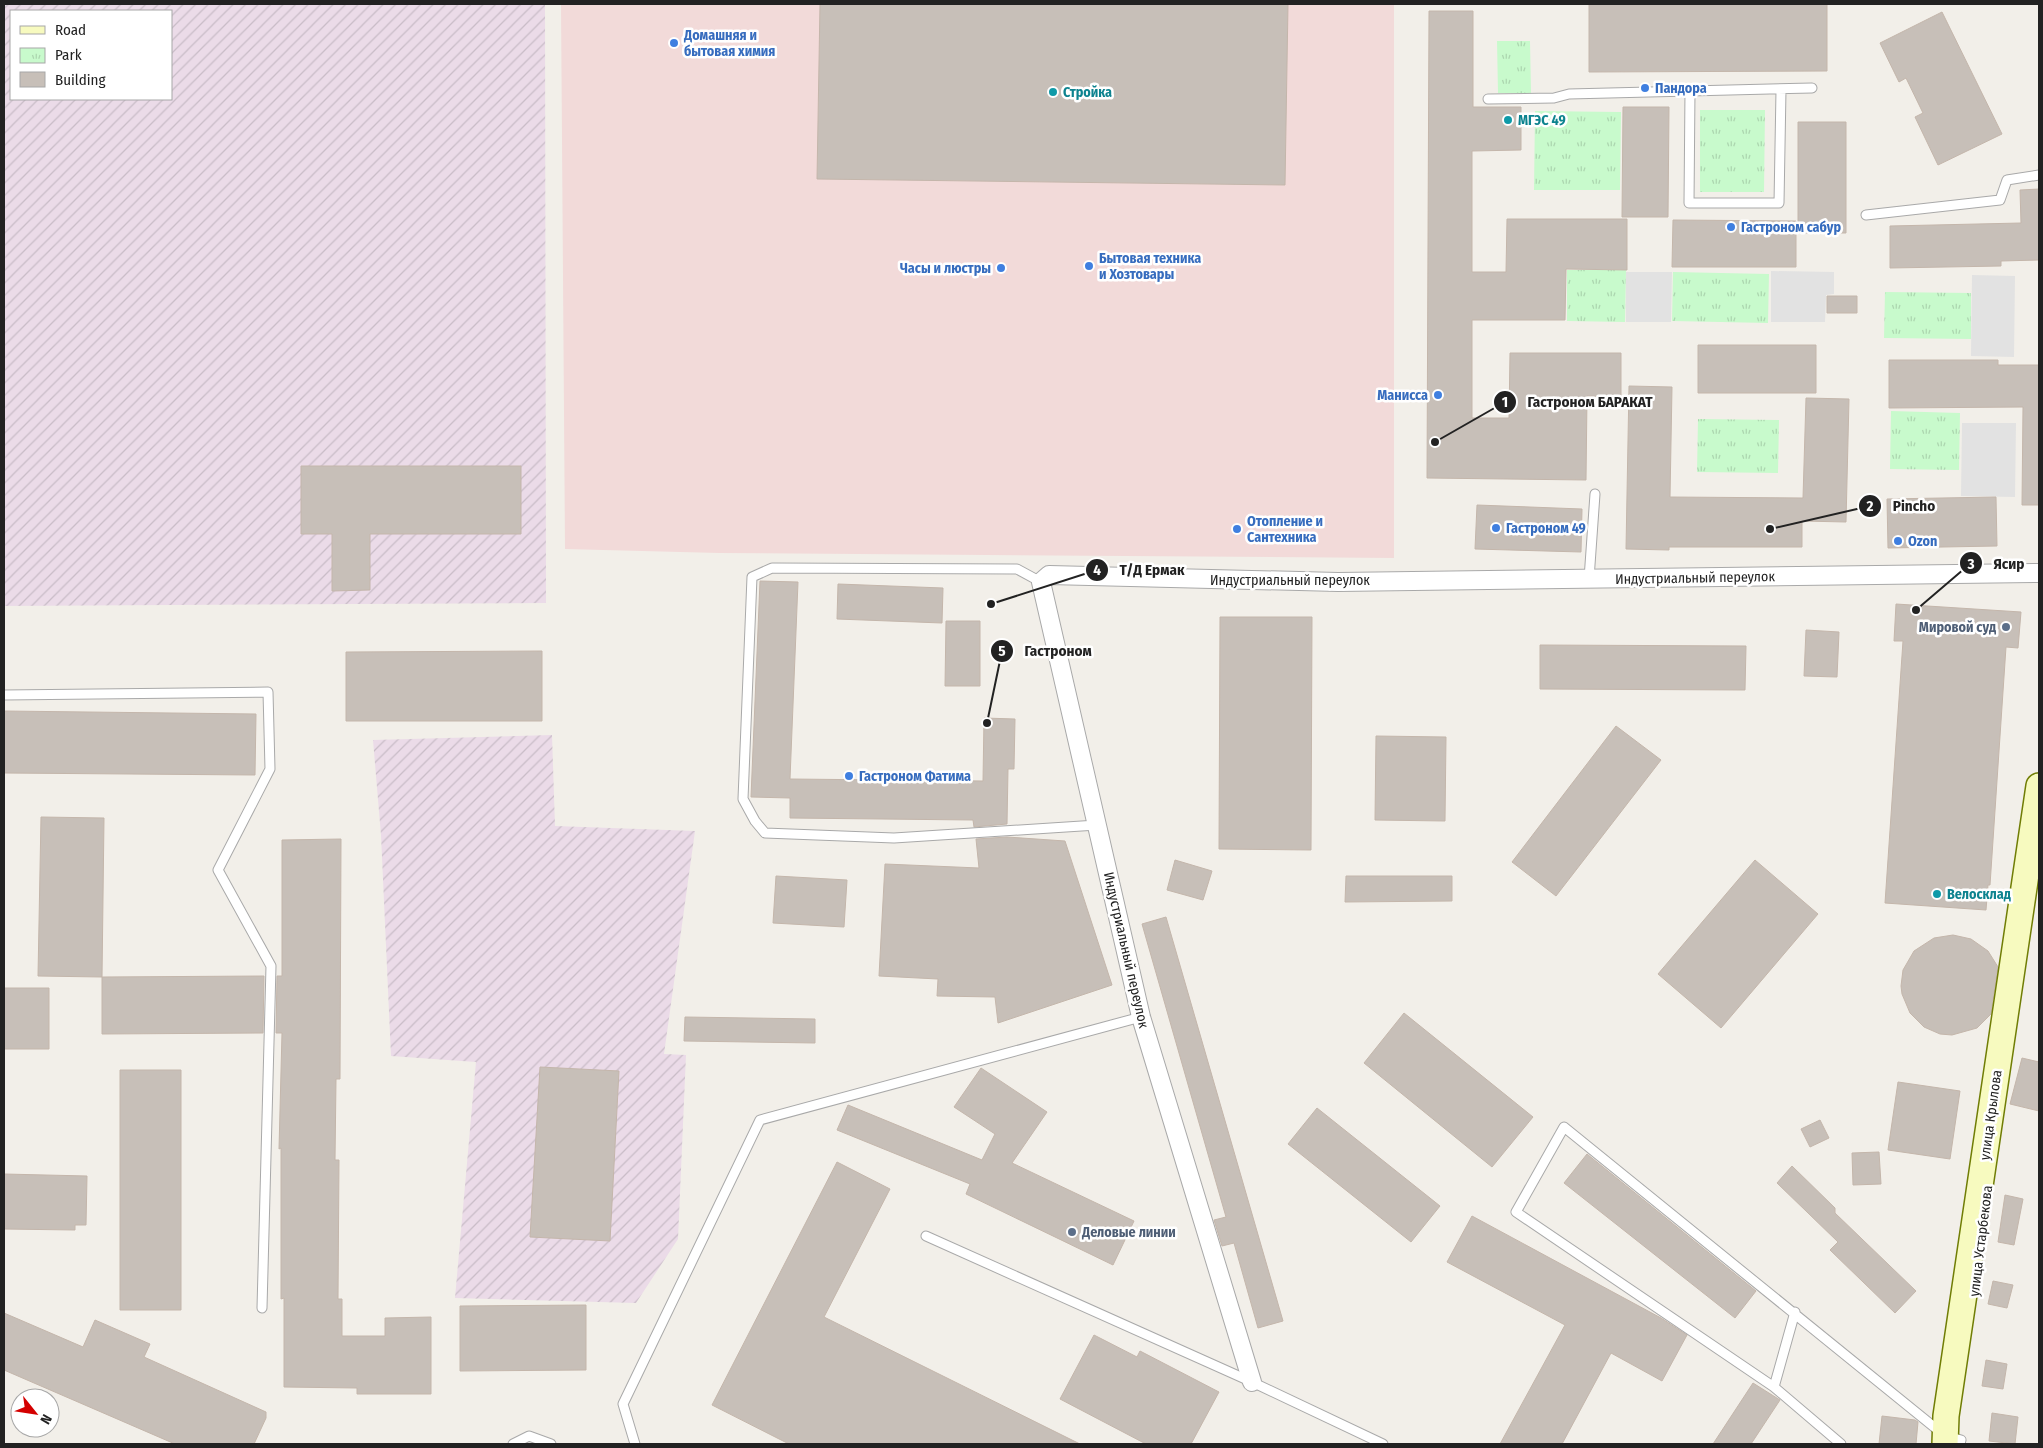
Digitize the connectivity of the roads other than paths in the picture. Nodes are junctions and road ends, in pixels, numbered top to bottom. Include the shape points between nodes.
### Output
1 (1812, 88) dead end
2 (1781, 90) junction
3 (1690, 91) junction
4 (1488, 99) dead end
5 (2039, 175) edge
6 (1866, 215) dead end
7 (1595, 494) dead end
8 (2039, 572) edge
9 (1589, 579) junction
10 (1041, 582) junction
11 (4, 695) edge
12 (2039, 786) edge
13 (1097, 826) junction
14 (2039, 831) edge
15 (1141, 1017) junction
16 (926, 1236) dead end
17 (262, 1308) dead end
18 (1795, 1312) junction
19 (1252, 1382) junction
20 (1774, 1387) junction
21 (1954, 1441) edge
22 (513, 1444) edge
23 (551, 1444) edge
24 (635, 1444) edge
25 (1383, 1444) edge
26 (1841, 1444) edge

1 - 2 lane
2 - 3 lane
2 - 3 lane via 1779,203 1689,203
3 - 4 lane
5 - 6 lane via 2007,180 2000,200
7 - 9 lane
8 - 9 street, Индустриальный переулок
9 - 10 street, Индустриальный переулок via 1338,582 1048,575
10 - 13 street, Индустриальный переулок
10 - 13 lane via 1017,569 772,568 752,577 743,799 765,833 894,838
11 - 17 lane via 268,692 270,769 218,870 271,966
12 - 21 main road, улица Крылова
13 - 15 street, Индустриальный переулок
14 - 21 main road, улица Устарбекова
15 - 19 street, Индустриальный переулок
15 - 24 lane via 760,1120 623,1404
16 - 19 lane
18 - 20 lane
18 - 20 lane via 1564,1127 1516,1212
18 - 21 lane
19 - 25 lane
20 - 26 lane
22 - 23 lane via 529,1436

